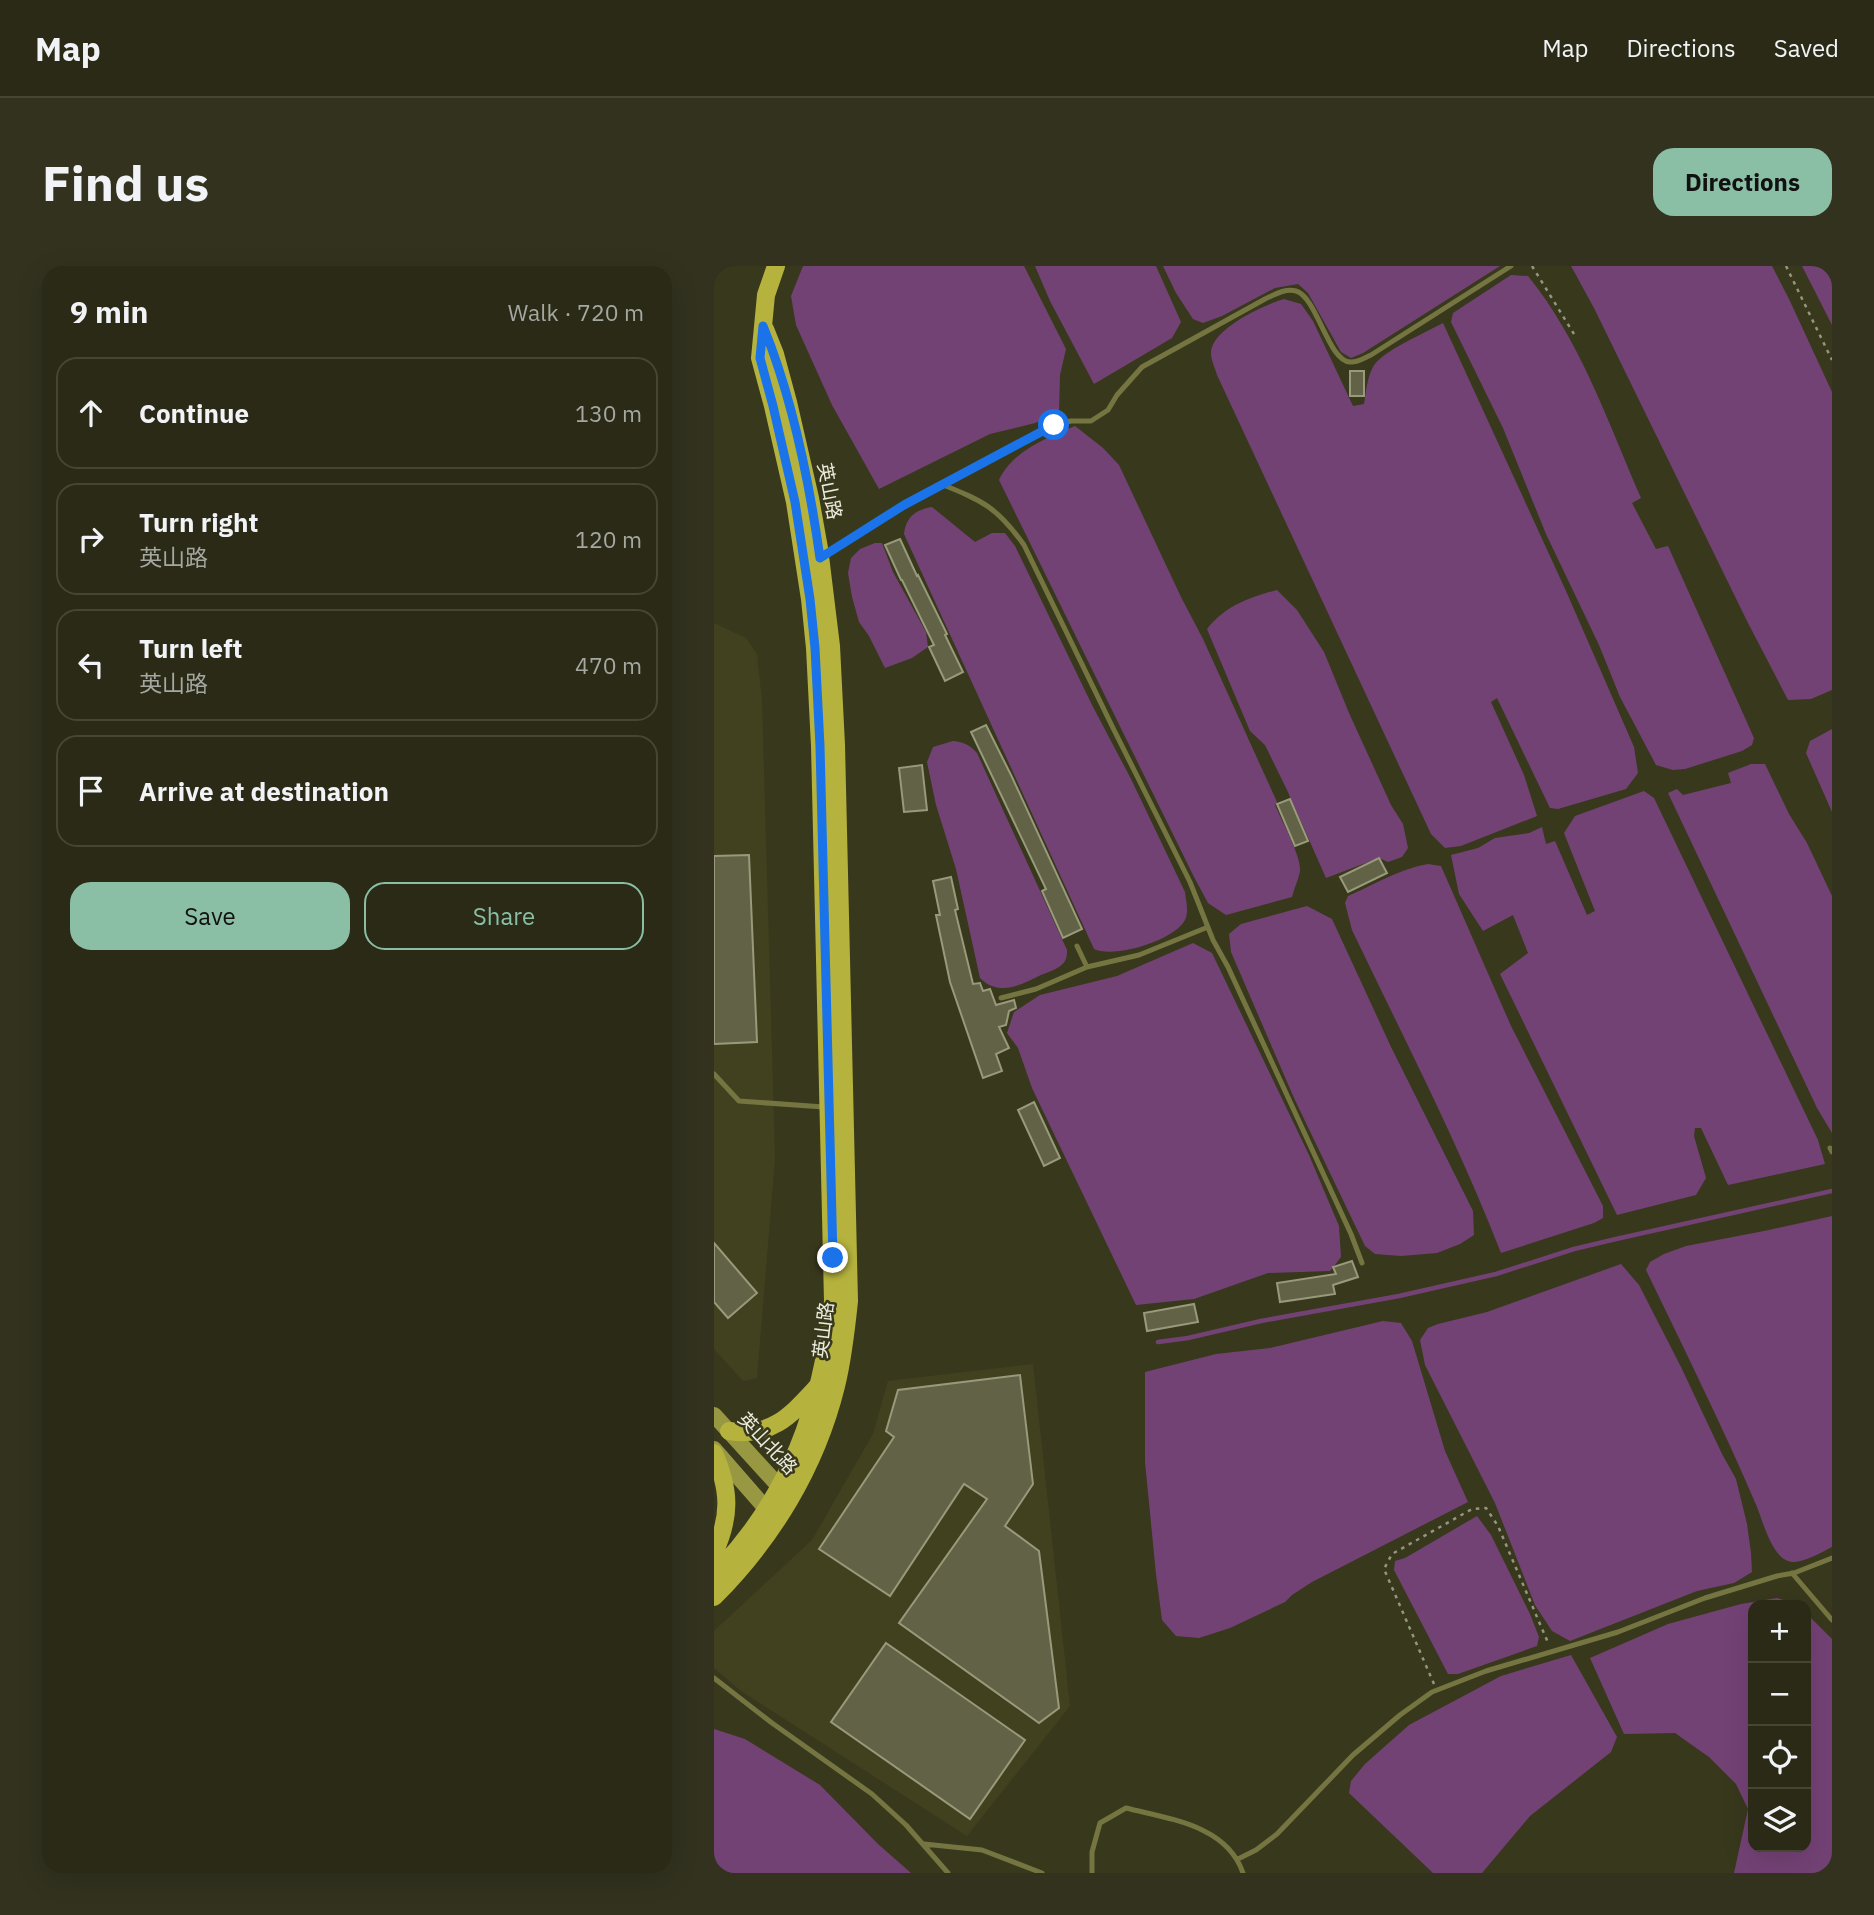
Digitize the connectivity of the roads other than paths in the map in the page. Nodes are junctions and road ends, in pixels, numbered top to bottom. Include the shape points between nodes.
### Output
1 (776, 266) edge
2 (1511, 266) edge
3 (763, 326) junction
4 (941, 485) junction
5 (820, 558) junction
6 (1208, 927) junction
7 (1077, 946) dead end
8 (1087, 967) junction
9 (1001, 998) dead end
10 (714, 1074) edge
11 (829, 1107) junction
12 (1362, 1263) dead end
13 (821, 1383) junction
14 (714, 1415) edge
15 (729, 1432) junction
16 (714, 1451) edge
17 (785, 1493) junction
18 (771, 1515) junction
19 (714, 1553) edge
20 (1832, 1558) edge
21 (1792, 1573) junction
22 (714, 1575) edge
23 (714, 1597) edge
24 (1832, 1620) edge
25 (714, 1678) edge
26 (924, 1844) junction
27 (1238, 1859) junction
28 (948, 1873) edge
29 (1042, 1873) edge
30 (1092, 1873) edge
31 (1242, 1873) edge

1 - 3 main road, 英山路 via 766,295
2 - 4 lane via 1360,361 1341,358 1305,297 1283,291 1142,367 1108,410 1091,421 1054,425
3 - 5 main road, 英山路 via 800,450
3 - 11 main road, 英山路 via 760,358 795,502 815,648
4 - 5 lane
4 - 6 lane via 990,506 1024,545 1185,871
5 - 17 main road, 英山路 via 834,696 849,1301 845,1345 824,1428 807,1468
6 - 8 lane via 1139,955
6 - 12 lane
7 - 8 lane
8 - 9 lane
10 - 11 lane via 739,1101
11 - 13 main road, 英山路 via 833,1301
13 - 15 main road via 779,1424 754,1432
13 - 17 main road, 英山路
14 - 15 main road, 英山北路
15 - 17 main road, 英山北路
16 - 18 main road
16 - 19 main road via 726,1486 727,1506
17 - 18 main road, 英山路
18 - 22 main road, 英山路
18 - 23 main road, 英山路 via 736,1576
20 - 21 lane
21 - 24 lane
21 - 27 lane via 1437,1690 1353,1755 1278,1834
25 - 26 lane via 872,1794
26 - 28 lane
26 - 29 lane via 982,1850
27 - 30 lane via 1197,1826 1126,1808 1100,1823
27 - 31 lane

